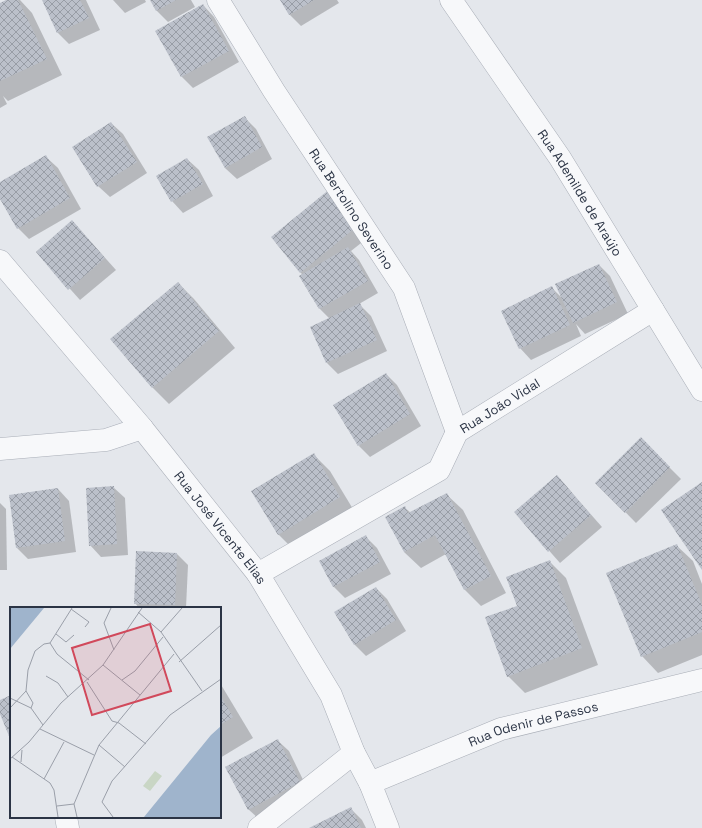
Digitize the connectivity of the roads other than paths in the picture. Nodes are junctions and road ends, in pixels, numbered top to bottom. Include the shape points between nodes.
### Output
1 (218, 0) edge
2 (451, 0) edge
3 (0, 261) edge
4 (653, 310) junction
5 (702, 390) edge
6 (142, 428) junction
7 (457, 432) junction
8 (0, 449) edge
9 (258, 574) junction
10 (702, 680) edge
11 (354, 753) junction
12 (370, 783) junction
13 (66, 818) edge
14 (68, 828) edge
15 (259, 828) edge
16 (388, 828) edge

1 - 7 street, Rua Bertolino Severino via 274,91 404,288
2 - 4 street, Rua Ademilde de Araújo via 560,158
3 - 6 street, Rua José Vicente Elias
4 - 5 street, Rua Ademilde de Araújo
4 - 7 street, Rua João Vidal
6 - 8 street via 106,440
6 - 9 street, Rua José Vicente Elias
7 - 9 street, Rua João Vidal via 438,470
9 - 11 street, Rua José Vicente Elias via 331,695
10 - 12 street, Rua Odenir de Passos via 501,729
11 - 12 street, Rua José Vicente Elias
11 - 15 street
12 - 16 street, Rua José Vicente Elias
13 - 14 street

